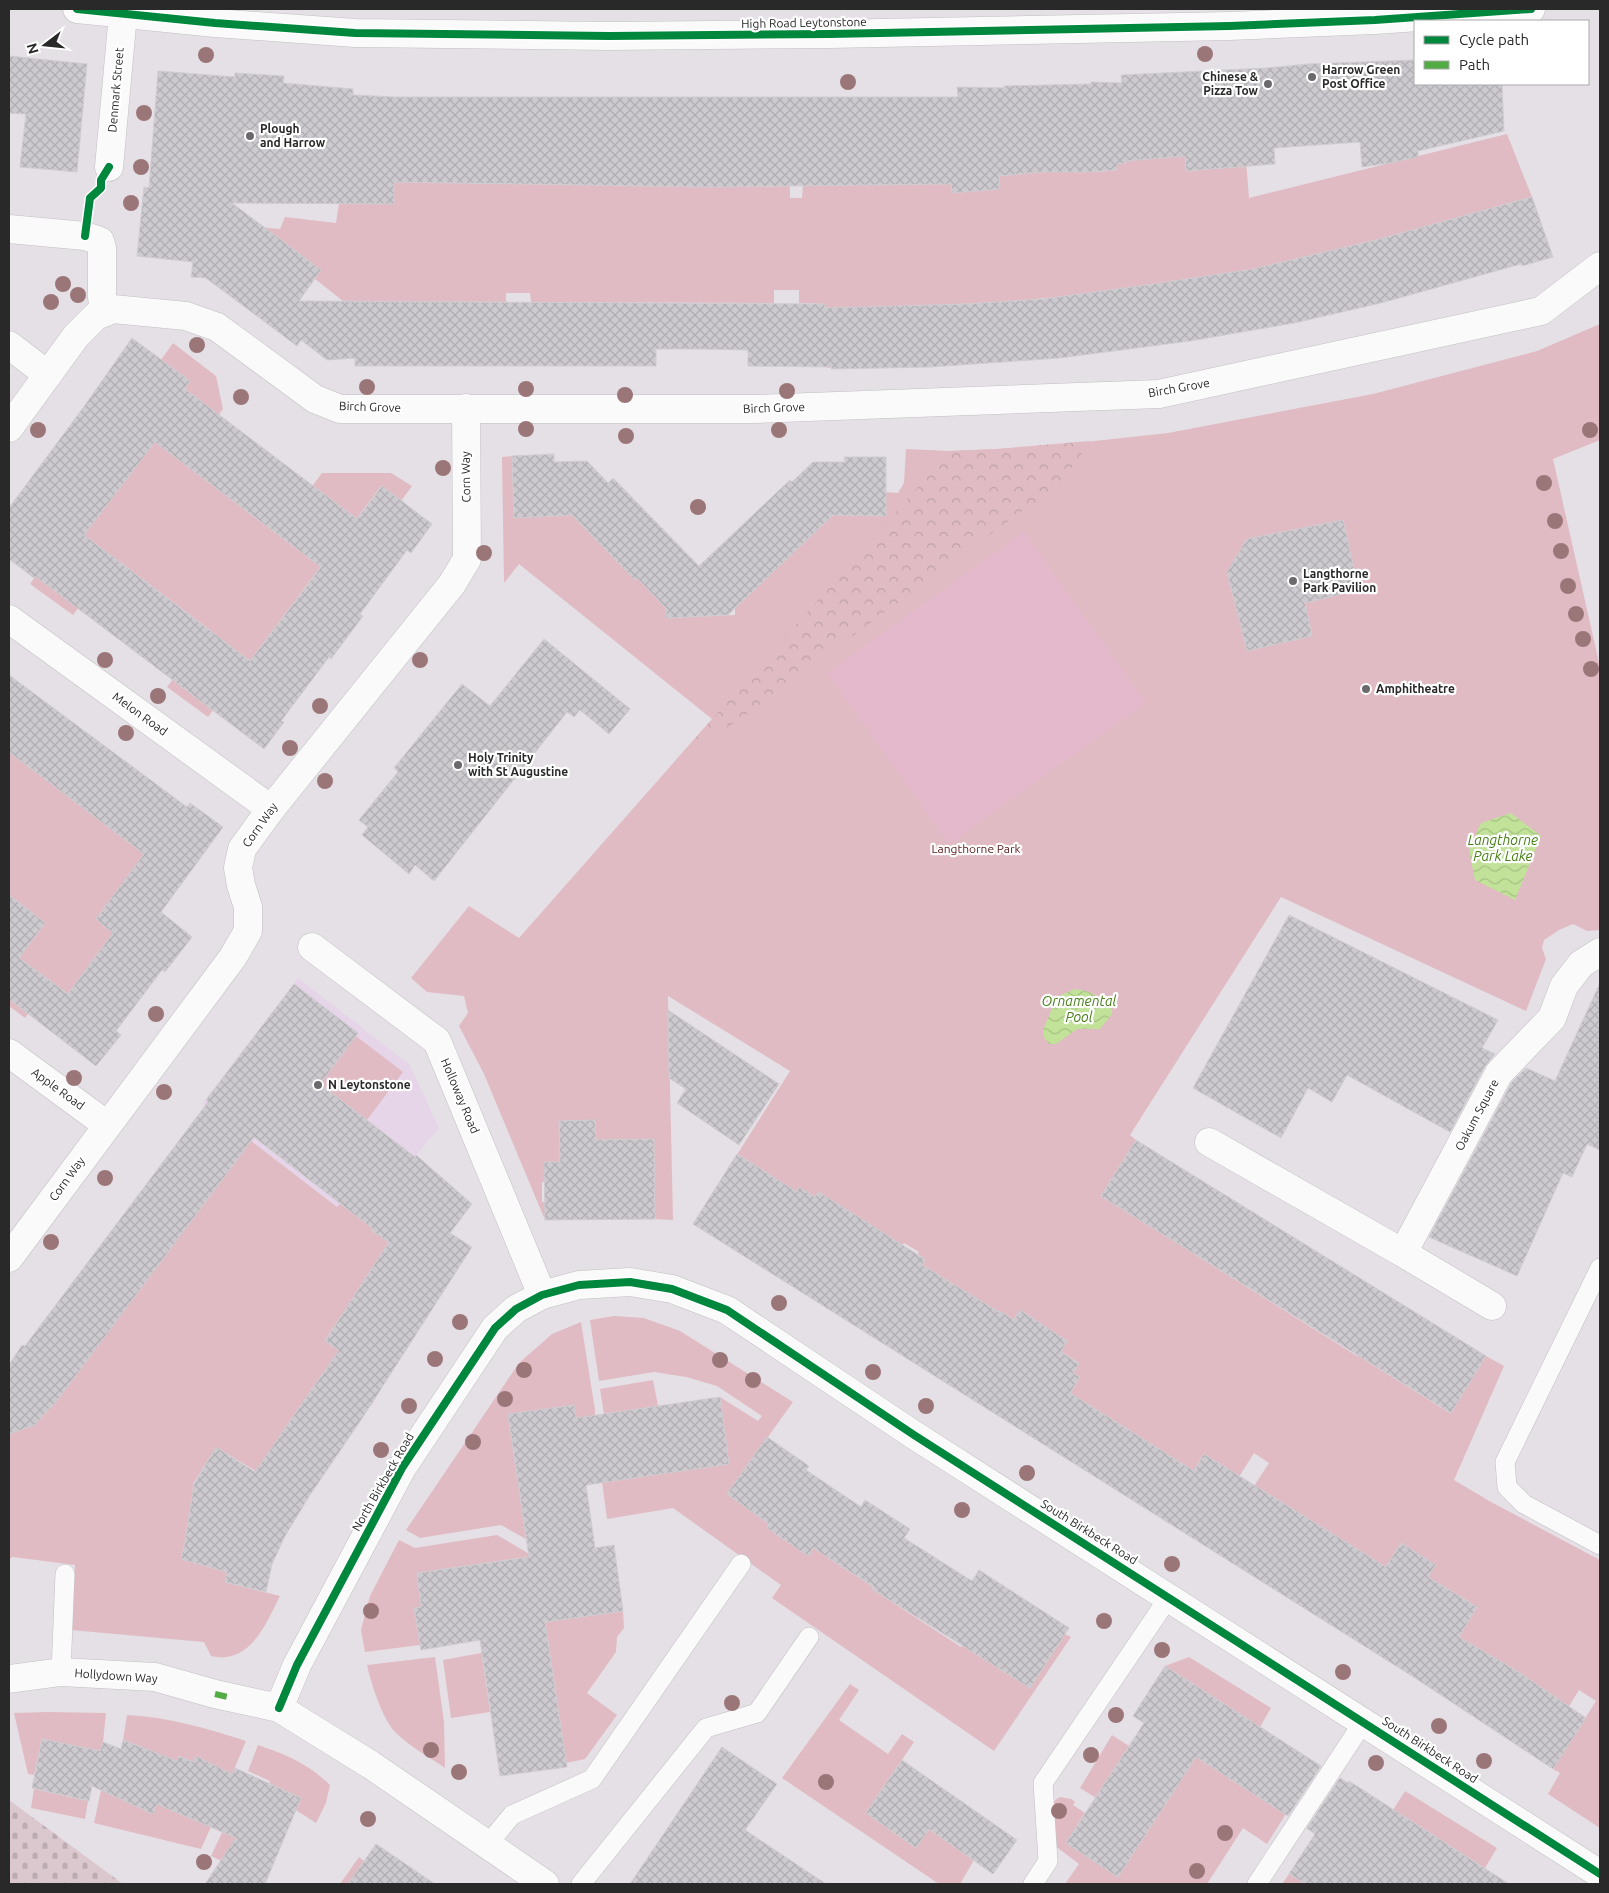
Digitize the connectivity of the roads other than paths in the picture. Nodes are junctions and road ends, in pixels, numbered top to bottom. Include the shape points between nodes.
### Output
1 (77, 9) edge
2 (1531, 9) edge
3 (123, 14) junction
4 (109, 167) dead end
5 (9, 229) edge
6 (1600, 266) edge
7 (104, 312) junction
8 (9, 345) edge
9 (48, 375) junction
10 (466, 408) junction
11 (9, 428) edge
12 (9, 619) edge
13 (270, 809) junction
14 (312, 947) dead end
15 (1591, 958) edge
16 (9, 1054) edge
17 (107, 1125) junction
18 (1209, 1142) dead end
19 (1404, 1253) junction
20 (9, 1258) edge
21 (1600, 1268) edge
22 (542, 1295) junction
23 (1492, 1306) dead end
24 (1600, 1545) edge
25 (741, 1564) dead end
26 (65, 1574) dead end
27 (1170, 1597) junction
28 (809, 1637) dead end
29 (61, 1672) junction
30 (9, 1679) edge
31 (279, 1708) junction
32 (1364, 1721) junction
33 (488, 1844) junction
34 (1600, 1874) edge
35 (545, 1884) edge
36 (581, 1884) edge
37 (1033, 1884) edge
38 (1257, 1884) edge

1 - 3 street, High Road Leytonstone
2 - 3 street, High Road Leytonstone via 1230,26 618,36 355,33
3 - 4 street, Denmark Street
5 - 7 street via 85,236 100,241
6 - 10 street, Birch Grove via 1541,310 1159,394 755,410
7 - 9 street via 89,321
7 - 10 street, Birch Grove via 120,309 186,316 217,327 315,399 340,409
8 - 9 street
9 - 11 street
10 - 13 street, Corn Way via 467,559 452,584
12 - 13 street, Melon Road
13 - 17 street, Corn Way via 242,849 239,862 241,885 248,907 248,931 233,958
14 - 22 street, Holloway Road via 437,1041
15 - 19 street, Oakum Square via 1564,986 1552,1018 1499,1073
16 - 17 street, Apple Road
17 - 20 street, Corn Way
18 - 19 street
19 - 23 street
21 - 24 lane via 1505,1462 1507,1487 1524,1504
22 - 27 street, South Birkbeck Road via 579,1285 630,1282 672,1288 727,1310 914,1435
22 - 31 street, North Birkbeck Road via 516,1309 495,1328 402,1468 297,1665
25 - 33 lane via 592,1779 512,1815
26 - 29 lane
27 - 32 street, South Birkbeck Road
27 - 37 lane via 1043,1783 1048,1861
28 - 36 lane via 757,1713 706,1728
29 - 30 street, Hollydown Way
29 - 31 street, Hollydown Way via 155,1678
31 - 33 street
32 - 34 street, South Birkbeck Road
32 - 38 lane
33 - 35 street

